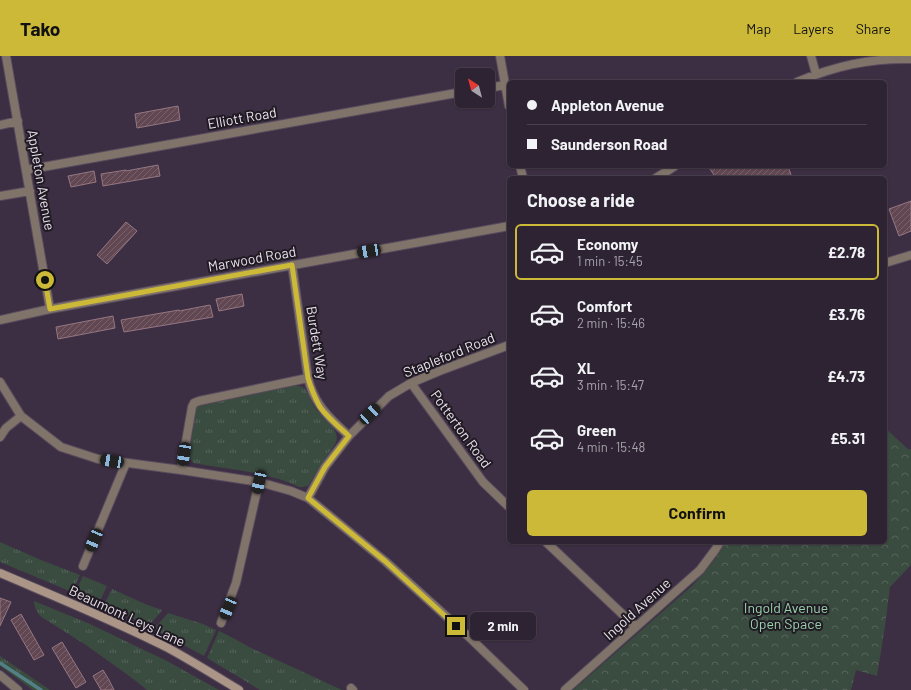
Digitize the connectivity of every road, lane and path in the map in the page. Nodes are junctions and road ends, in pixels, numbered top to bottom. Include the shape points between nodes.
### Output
1 (6, 56) edge
2 (500, 56) edge
3 (811, 56) edge
4 (911, 59) edge
5 (816, 74) junction
6 (802, 80) edge
7 (505, 84) junction
8 (495, 86) edge
9 (455, 93) edge
10 (507, 95) edge
11 (18, 121) junction
12 (0, 125) edge
13 (672, 168) edge
14 (26, 170) junction
15 (659, 176) edge
16 (30, 191) junction
17 (0, 196) edge
18 (507, 226) edge
19 (911, 255) edge
20 (887, 262) edge
21 (292, 265) junction
22 (50, 309) junction
23 (0, 320) edge
24 (507, 346) edge
25 (308, 378) junction
26 (0, 382) edge
27 (411, 383) junction
28 (21, 416) junction
29 (349, 436) junction
30 (0, 437) edge
31 (126, 463) junction
32 (181, 470) junction
33 (259, 482) junction
34 (308, 498) junction
35 (507, 504) edge
36 (548, 544) edge
37 (719, 544) edge
38 (83, 566) dead end
39 (0, 573) edge
40 (221, 623) dead end
41 (636, 627) junction
42 (0, 675) edge
43 (7, 687) edge
44 (18, 690) edge
45 (239, 690) edge
46 (524, 690) edge
47 (564, 690) edge

1 - 11 street, Appleton Avenue
2 - 7 street
3 - 5 street
4 - 5 street via 877,60 846,65
5 - 6 street
7 - 8 street
7 - 10 street
9 - 14 street, Elliott Road
11 - 12 street
11 - 14 street, Appleton Avenue
13 - 15 street
14 - 16 street, Appleton Avenue
16 - 17 street
16 - 22 street, Appleton Avenue
18 - 21 street, Marwood Road
19 - 20 street
21 - 22 street, Marwood Road
21 - 25 street, Burdett Way
22 - 23 street, Marwood Road
24 - 27 street, Stapleford Road
25 - 29 street, Burdett Way via 321,408
25 - 32 street via 194,403
26 - 28 street
27 - 29 street, Stapleford Road via 389,396
27 - 35 street, Potterton Road via 483,482
28 - 30 street via 6,428
28 - 31 street via 61,447 98,459
29 - 34 street, Stapleford Road via 325,467
31 - 32 street
31 - 38 street
32 - 33 street
33 - 34 street
33 - 40 street via 236,583
34 - 46 street via 385,561
36 - 41 street
37 - 41 street, Ingold Avenue via 700,570
39 - 45 street, Beaumont Leys Lane via 168,648
41 - 47 street, Ingold Avenue
42 - 43 street
43 - 44 street

